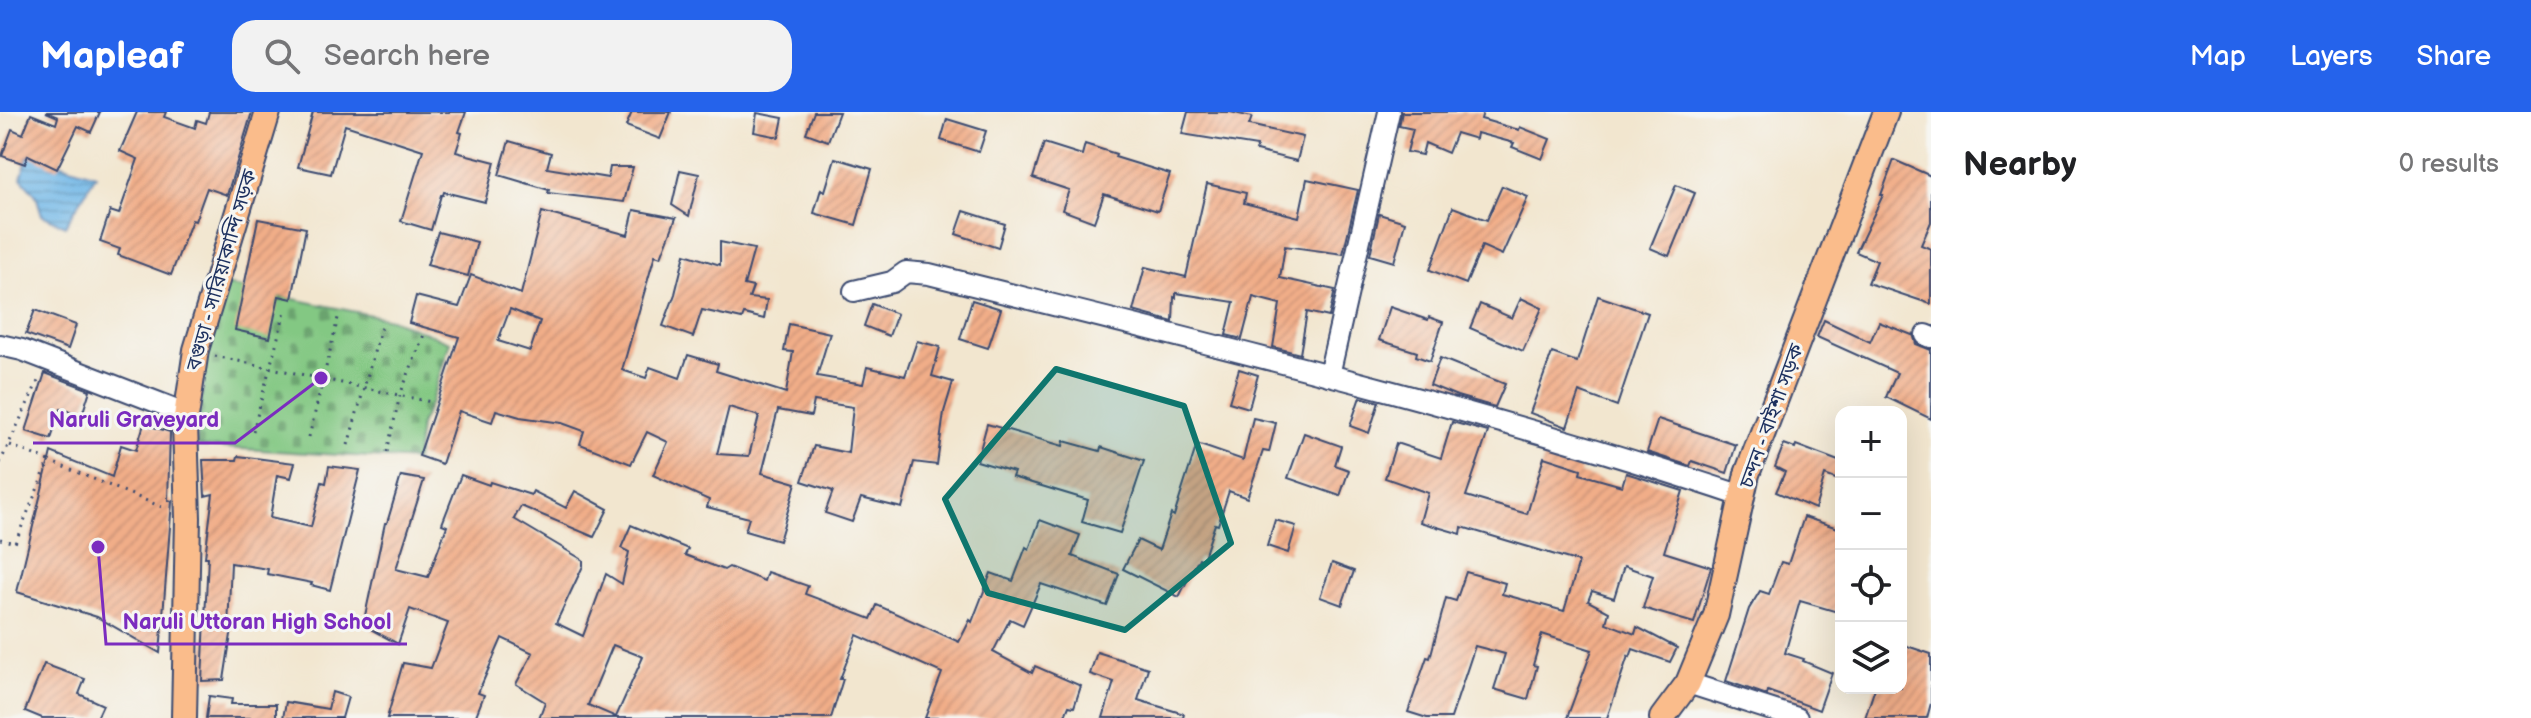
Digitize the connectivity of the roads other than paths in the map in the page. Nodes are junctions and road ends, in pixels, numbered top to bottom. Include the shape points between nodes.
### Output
1 (268, 112) edge
2 (1389, 112) edge
3 (1886, 112) edge
4 (854, 291) dead end
5 (0, 345) edge
6 (1329, 375) junction
7 (185, 413) junction
8 (1742, 496) junction
9 (1688, 683) junction
10 (184, 718) edge
11 (1662, 718) edge
12 (1797, 718) edge

1 - 7 main road, বগুড়া - সারিয়াকান্দি সড়ক via 196,350
2 - 6 street
3 - 8 main road, চন্দন - বাইশা সড়ক
4 - 6 street via 892,282 906,272 929,274
5 - 7 street
6 - 8 street
7 - 10 main road, বগুড়া - সারিয়াকান্দি সড়ক
8 - 9 main road, চন্দন - বাইশা সড়ক via 1716,615
9 - 11 main road, চন্দন - বাইশা সড়ক
9 - 12 street

